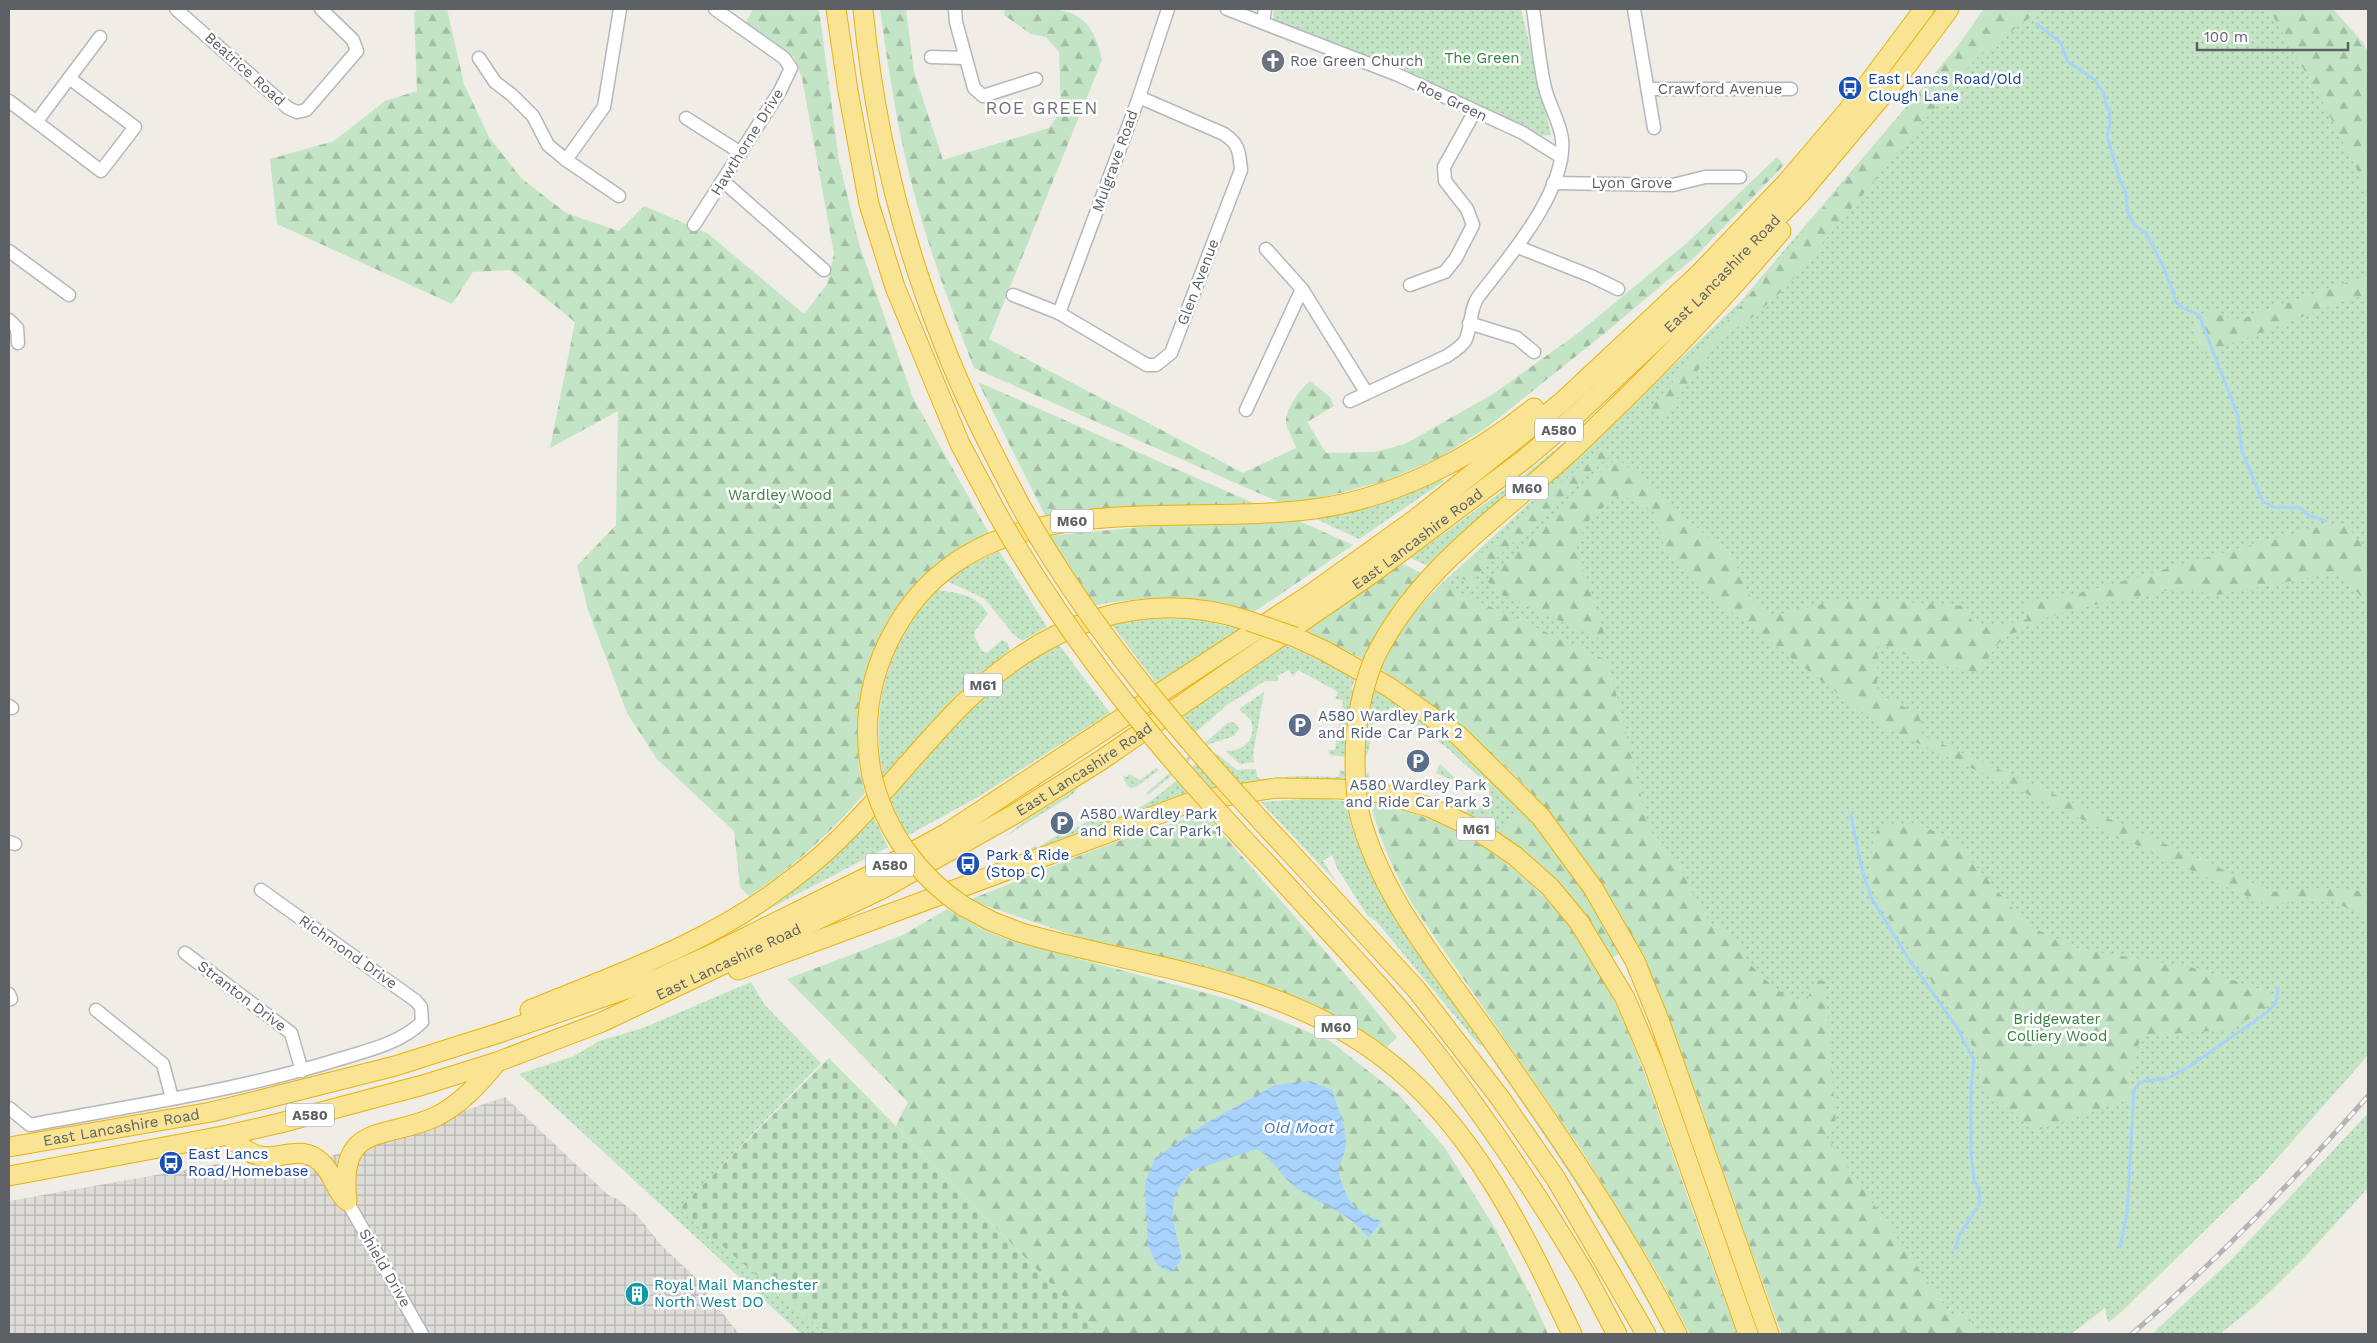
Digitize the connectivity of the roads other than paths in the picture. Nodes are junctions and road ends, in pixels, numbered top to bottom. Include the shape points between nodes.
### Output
1 (176, 9) edge
2 (322, 9) edge
3 (620, 9) edge
4 (715, 9) edge
5 (836, 9) edge
6 (863, 9) edge
7 (955, 9) edge
8 (1168, 9) edge
9 (1227, 9) edge
10 (1533, 9) edge
11 (1634, 9) edge
12 (1924, 9) edge
13 (1949, 9) edge
14 (1264, 15) edge
15 (100, 37) dead end
16 (931, 57) dead end
17 (479, 58) dead end
18 (965, 58) junction
19 (69, 78) junction
20 (1036, 78) dead end
21 (1649, 89) junction
22 (1791, 89) dead end
23 (1140, 97) junction
24 (9, 101) edge
25 (1475, 112) junction
26 (686, 118) dead end
27 (37, 122) junction
28 (1654, 128) dead end
29 (1842, 145) junction
30 (741, 153) junction
31 (1561, 158) junction
32 (566, 160) junction
33 (1740, 177) dead end
34 (723, 181) junction
35 (1553, 183) junction
36 (619, 196) dead end
37 (694, 226) dead end
38 (1518, 247) junction
39 (1266, 249) dead end
40 (9, 251) edge
41 (824, 270) dead end
42 (1699, 274) junction
43 (1410, 286) dead end
44 (64, 288) dead end
45 (1302, 289) junction
46 (1618, 290) dead end
47 (1014, 295) dead end
48 (1059, 313) junction
49 (9, 320) edge
50 (1469, 323) junction
51 (18, 343) dead end
52 (1534, 352) dead end
53 (1366, 392) junction
54 (1350, 401) dead end
55 (1246, 410) dead end
56 (910, 874) junction
57 (780, 888) joint
58 (261, 890) dead end
59 (916, 904) joint
60 (856, 925) junction
61 (185, 953) dead end
62 (96, 1010) dead end
63 (422, 1022) joint
64 (602, 1022) junction
65 (497, 1062) junction
66 (395, 1066) junction
67 (302, 1071) junction
68 (229, 1086) junction
69 (172, 1098) junction
70 (234, 1106) junction
71 (9, 1108) edge
72 (228, 1135) junction
73 (9, 1147) edge
74 (9, 1176) edge
75 (347, 1201) junction
76 (1615, 1331) edge
77 (422, 1334) edge
78 (1572, 1334) edge
79 (1646, 1334) edge
80 (1677, 1334) edge
81 (1748, 1334) edge
82 (1769, 1334) edge

1 - 2 street, Beatrice Road via 288,108 297,112 306,110 357,51 353,40
3 - 32 street via 604,107
4 - 30 street, Hawthorne Drive via 784,58 791,68
5 - 76 highway, bridge via 869,204 895,287 960,444 996,514 1037,582 1104,678 1152,737 1378,985 1433,1051 1492,1129 1533,1191 1586,1275
6 - 79 highway, M60, bridge via 882,138 899,212 941,340 969,405 1018,501 1065,580 1130,671 1216,772 1416,989 1500,1098 1556,1179
7 - 18 street
8 - 23 street, Mulgrave Road
9 - 14 street, Roe Green
10 - 31 street via 1545,88 1562,138
11 - 21 street
12 - 42 highway, East Lancashire Road / A580 via 1834,128
13 - 29 highway, East Lancashire Road / A580
14 - 25 street, Roe Green
15 - 19 street
16 - 18 street
17 - 32 street via 495,82 533,116 548,145
18 - 20 street via 974,88 983,96
19 - 27 street
19 - 27 street via 135,127 101,170
21 - 22 street, Crawford Avenue
21 - 28 street
23 - 48 street, Mulgrave Road
23 - 48 street, Glen Avenue via 1236,142 1241,170 1171,353 1156,365 1147,365
24 - 27 street
25 - 31 street, Roe Green via 1523,133
25 - 43 street via 1444,167 1444,181 1467,209 1473,224 1445,272
26 - 30 street
29 - 56 highway, East Lancashire Road / A580 via 1697,301 1618,377 1526,458 1374,572 1096,764
29 - 80 highway, M60, bridge via 1825,175 1784,228 1693,328 1572,450 1432,575 1408,603 1374,659 1360,702 1355,731 1354,763 1359,812 1374,859 1403,913 1577,1162
30 - 34 street, Hawthorne Drive
31 - 35 street
32 - 36 street
33 - 35 street, Lyon Grove via 1706,177 1672,185
34 - 37 street, Hawthorne Drive
34 - 41 street
35 - 38 street
38 - 46 street
38 - 50 street via 1475,302
39 - 45 street
40 - 44 street
42 - 66 highway, East Lancashire Road / A580 via 1562,402 1417,518 1311,594 972,818 784,920 679,969
42 - 78 highway, M60, bridge via 1516,422 1466,456 1435,472 1361,498 1315,509 1056,523 1023,530 977,549 949,567 905,613 876,670 868,706 867,743 872,776 885,816 902,848 928,878 963,906 1003,926 1042,939 1253,992 1315,1016 1368,1046 1422,1092 1476,1159 1522,1236
45 - 53 street
45 - 55 street
47 - 48 street, Glen Avenue
49 - 51 street via 16,328
50 - 52 street via 1517,338
50 - 53 street via 1465,340 1448,356
53 - 54 street
56 - 60 highway
56 - 64 highway, East Lancashire Road / A580
57 - 66 highway, A580 via 694,942
57 - 82 highway, M61, bridge via 844,834 973,694 1007,665 1070,628 1098,617 1146,608 1195,609 1249,621 1295,637 1389,687 1460,736 1542,817 1593,888 1635,961 1659,1020
58 - 63 street, Richmond Drive via 416,1001 421,1007
59 - 60 highway, A580
59 - 81 highway, M61 via 1194,801 1276,788 1380,793 1429,807 1474,828 1533,871 1565,904 1625,998 1654,1066
60 - 64 highway, A580
61 - 67 street, Stranton Drive via 291,1033
62 - 69 street via 163,1064
63 - 67 street, East Lancashire Road via 410,1034
64 - 65 highway, East Lancashire Road / A580
65 - 72 highway, East Lancashire Road / A580 via 347,1106
65 - 75 highway via 482,1081 447,1111 372,1135 361,1143 346,1168
66 - 70 highway, East Lancashire Road / A580
67 - 68 street, East Lancashire Road
68 - 69 street, East Lancashire Road
68 - 70 street
69 - 71 street, East Lancashire Road via 30,1125
70 - 73 highway, East Lancashire Road / A580
72 - 74 highway, East Lancashire Road / A580
72 - 75 highway via 259,1156 299,1153 315,1158 328,1170
75 - 77 street, Shield Drive

